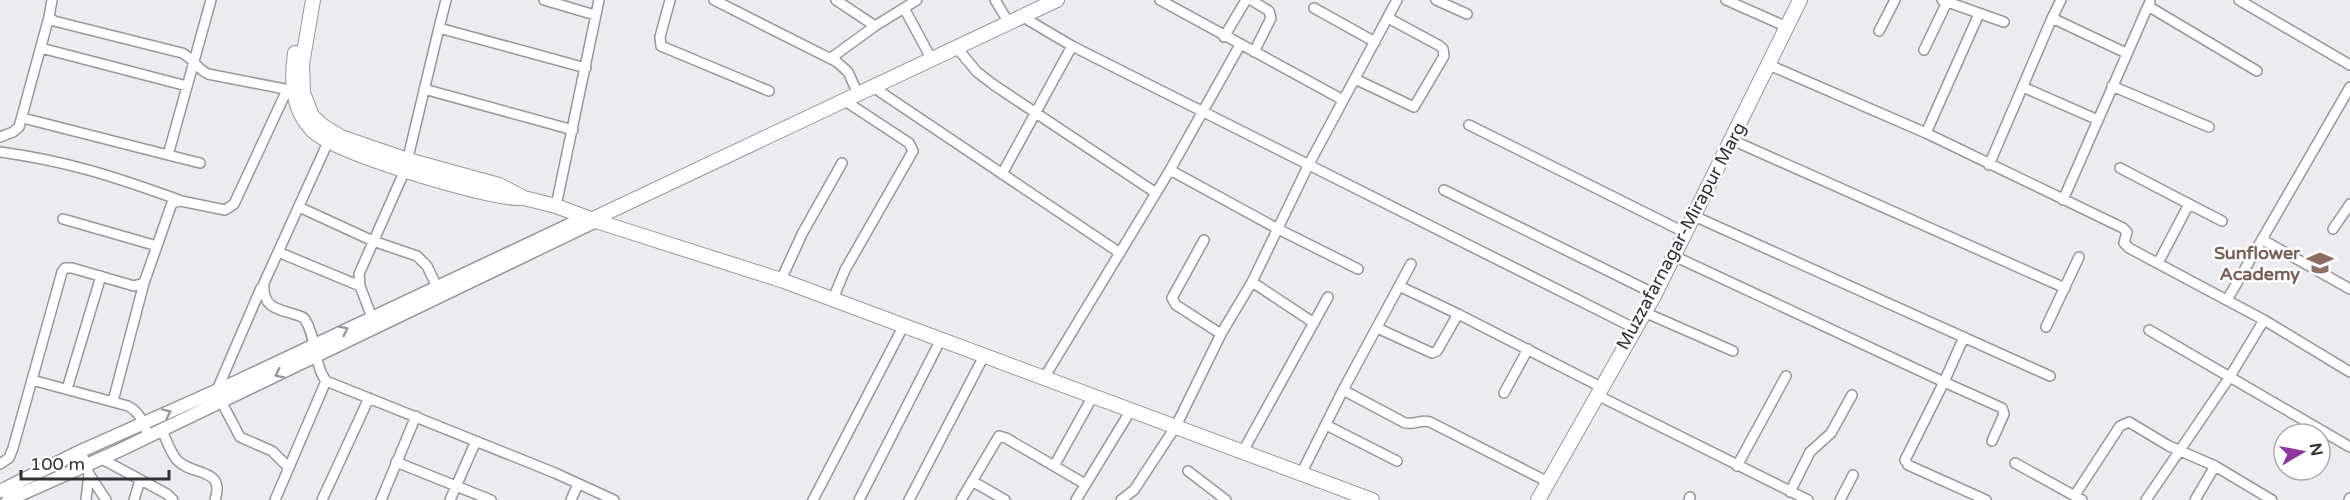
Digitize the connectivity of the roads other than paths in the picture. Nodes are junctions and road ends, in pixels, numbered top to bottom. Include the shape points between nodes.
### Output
1 (52, 0) edge
2 (211, 0) edge
3 (304, 0) edge
4 (313, 0) edge
5 (446, 0) edge
6 (544, 0) edge
7 (599, 0) edge
8 (670, 0) edge
9 (714, 0) edge
10 (837, 0) edge
11 (917, 0) edge
12 (995, 0) edge
13 (1057, 0) edge
14 (1160, 0) edge
15 (1246, 0) edge
16 (1251, 0) edge
17 (1397, 0) edge
18 (1436, 0) edge
19 (1726, 0) edge
20 (1800, 0) edge
21 (1895, 0) edge
22 (2061, 0) edge
23 (1945, 1) edge
24 (2244, 1) edge
25 (2149, 3) edge
26 (904, 8) junction
27 (1314, 8) dead end
28 (1467, 14) dead end
29 (1980, 14) junction
30 (595, 15) junction
31 (49, 17) junction
32 (1023, 17) junction
33 (1388, 18) junction
34 (2052, 18) junction
35 (2004, 22) dead end
36 (1010, 23) junction
37 (875, 26) junction
38 (1787, 27) junction
39 (439, 28) junction
40 (1879, 31) dead end
41 (1224, 37) junction
42 (1375, 42) junction
43 (1240, 45) junction
44 (1072, 46) junction
45 (41, 48) junction
46 (957, 48) junction
47 (1924, 50) dead end
48 (1254, 52) junction
49 (2126, 53) junction
50 (831, 58) junction
51 (932, 60) junction
52 (194, 63) junction
53 (1768, 65) junction
54 (2350, 65) edge
55 (586, 68) junction
56 (2257, 71) dead end
57 (1355, 79) junction
58 (187, 86) junction
59 (2112, 86) junction
60 (873, 87) junction
61 (2023, 87) junction
62 (2350, 87) edge
63 (424, 89) junction
64 (294, 91) junction
65 (769, 91) dead end
66 (851, 98) junction
67 (1343, 100) junction
68 (1036, 111) junction
69 (1204, 112) junction
70 (23, 118) junction
71 (2098, 120) junction
72 (1469, 125) dead end
73 (2209, 127) dead end
74 (573, 130) junction
75 (1926, 133) junction
76 (0, 137) edge
77 (1732, 140) junction
78 (328, 142) junction
79 (0, 152) edge
80 (168, 154) junction
81 (200, 163) dead end
82 (842, 163) dead end
83 (1309, 164) junction
84 (407, 165) junction
85 (1989, 165) junction
86 (2120, 168) dead end
87 (1170, 170) junction
88 (1002, 174) junction
89 (1444, 190) dead end
90 (1156, 193) junction
91 (2063, 200) junction
92 (181, 201) junction
93 (2189, 204) junction
94 (2350, 204) edge
95 (556, 206) junction
96 (299, 207) junction
97 (1694, 216) junction
98 (63, 219) dead end
99 (591, 220) junction
100 (2222, 221) dead end
101 (1278, 229) junction
102 (2333, 229) dead end
103 (1686, 233) junction
104 (1204, 240) dead end
105 (2263, 240) junction
106 (373, 241) junction
107 (157, 246) junction
108 (278, 252) junction
109 (1120, 253) junction
110 (1674, 256) junction
111 (2079, 257) dead end
112 (2158, 262) junction
113 (1411, 264) dead end
114 (1358, 269) dead end
115 (101, 276) junction
116 (781, 280) junction
117 (1252, 282) junction
118 (144, 283) junction
119 (264, 283) junction
120 (360, 286) junction
121 (1399, 286) junction
122 (2064, 288) junction
123 (2350, 289) edge
124 (440, 292) junction
125 (1655, 294) junction
126 (1328, 297) dead end
127 (833, 299) junction
128 (2227, 300) junction
129 (1644, 312) junction
130 (1458, 314) junction
131 (2264, 320) junction
132 (374, 322) junction
133 (1314, 323) junction
134 (904, 325) junction
135 (2046, 327) dead end
136 (1377, 328) junction
137 (1634, 328) junction
138 (2149, 330) dead end
139 (1221, 334) junction
140 (1964, 337) junction
141 (941, 339) junction
142 (1528, 349) junction
143 (315, 350) junction
144 (1733, 351) dead end
145 (985, 354) junction
146 (2350, 372) edge
147 (2050, 375) dead end
148 (1786, 376) dead end
149 (1044, 378) junction
150 (2229, 378) junction
151 (32, 380) junction
152 (326, 381) junction
153 (1944, 382) junction
154 (67, 389) junction
155 (1343, 390) junction
156 (1599, 391) junction
157 (1504, 393) dead end
158 (1852, 395) dead end
159 (219, 396) junction
160 (1093, 396) junction
161 (369, 398) junction
162 (113, 401) junction
163 (1131, 410) junction
164 (416, 416) junction
165 (143, 423) junction
166 (1326, 425) junction
167 (1176, 426) junction
168 (162, 430) junction
169 (148, 436) junction
170 (476, 441) junction
171 (1992, 441) dead end
172 (2350, 447) edge
173 (2179, 449) junction
174 (81, 451) junction
175 (1242, 453) junction
176 (100, 458) junction
177 (1397, 461) dead end
178 (396, 462) junction
179 (2015, 463) dead end
180 (0, 464) edge
181 (1054, 466) junction
182 (1737, 466) junction
183 (2215, 466) junction
184 (289, 468) junction
185 (87, 470) junction
186 (1188, 471) dead end
187 (1301, 474) junction
188 (1853, 475) dead end
189 (141, 480) junction
190 (972, 481) junction
191 (578, 483) junction
192 (1548, 483) junction
193 (1085, 484) junction
194 (456, 486) junction
195 (0, 491) edge
196 (1791, 492) junction
197 (1340, 495) edge
198 (2078, 497) edge
199 (1123, 499) edge
200 (8, 500) edge
201 (86, 500) edge
202 (106, 500) edge
203 (134, 500) edge
204 (173, 500) edge
205 (215, 500) edge
206 (275, 500) edge
207 (322, 500) edge
208 (381, 500) edge
209 (450, 500) edge
210 (491, 500) edge
211 (571, 500) edge
212 (613, 500) edge
213 (813, 500) edge
214 (859, 500) edge
215 (909, 500) edge
216 (961, 500) edge
217 (1005, 500) edge
218 (1076, 500) edge
219 (1226, 500) edge
220 (1371, 500) edge
221 (1538, 500) edge
222 (1808, 500) edge
223 (1840, 500) edge
224 (1986, 500) edge
225 (2146, 500) edge
226 (2195, 500) edge
227 (2272, 500) edge

1 - 31 street
2 - 52 street
3 - 64 main road via 293,68
4 - 64 main road
5 - 39 street
6 - 30 street
7 - 30 street
8 - 65 street via 661,46
9 - 50 street
10 - 37 street
11 - 26 street
12 - 36 street
13 - 32 main road
14 - 41 street
15 - 41 street
16 - 48 street via 1269,11 1272,18
17 - 33 street
18 - 28 street
19 - 38 street
20 - 38 main road, Muzzafarnagar-Mirapur Marg
21 - 40 street
22 - 34 street
23 - 29 street
23 - 47 street
24 - 54 street
25 - 49 street
25 - 56 street
26 - 37 street
26 - 51 street
27 - 42 street
29 - 35 street
29 - 75 street
30 - 55 street
31 - 45 street
31 - 52 street via 182,53
32 - 36 main road
32 - 44 street
33 - 42 street
33 - 57 street via 1440,46 1443,56 1414,107
34 - 49 street
34 - 61 street
36 - 46 main road
37 - 50 street
38 - 53 main road, Muzzafarnagar-Mirapur Marg
39 - 55 street
39 - 63 street
41 - 43 street
42 - 57 street
43 - 48 street
43 - 69 street
44 - 68 street
44 - 69 street
45 - 58 street
45 - 70 street
46 - 51 main road
46 - 68 street via 977,72
48 - 67 street
49 - 59 street
50 - 66 street via 848,72
51 - 60 main road
52 - 58 street
52 - 64 street via 208,74
53 - 75 street
53 - 77 main road, Muzzafarnagar-Mirapur Marg
55 - 74 street
57 - 67 street
58 - 80 street
59 - 71 street
59 - 73 street
60 - 66 main road
60 - 88 street
61 - 71 street
61 - 85 street
62 - 105 street
63 - 74 street
63 - 84 street
64 - 78 main road via 304,121
64 - 84 main road via 323,126
64 - 92 street via 234,204 225,210
66 - 99 main road
66 - 127 street via 909,143 913,151 845,270
67 - 83 street
68 - 88 street
68 - 90 street
69 - 83 street
69 - 87 street
70 - 76 street via 19,127
70 - 80 street
71 - 91 street
72 - 103 street
74 - 95 street
75 - 85 street
77 - 97 main road, Muzzafarnagar-Mirapur Marg
77 - 122 street
78 - 84 main road
78 - 96 street
79 - 92 street via 80,166
80 - 81 street
82 - 116 street
83 - 101 street
83 - 137 street
84 - 95 main road via 491,195
84 - 106 street
85 - 91 street
86 - 93 street
87 - 90 street
87 - 101 street
88 - 109 street
89 - 125 street
90 - 109 street
91 - 112 street via 2125,229 2126,246
92 - 107 street via 172,203
93 - 100 street
93 - 112 street
94 - 102 street
95 - 99 main road
96 - 106 street
96 - 108 street
97 - 103 main road, Muzzafarnagar-Mirapur Marg
97 - 140 street
98 - 107 street
99 - 116 main road
99 - 124 street
101 - 114 street
101 - 117 street
103 - 110 main road, Muzzafarnagar-Mirapur Marg
104 - 139 street via 1172,298 1176,305
105 - 123 street
105 - 128 street
106 - 120 street via 359,274
106 - 124 street via 417,256 427,266
107 - 118 street
108 - 119 street
108 - 120 street
109 - 149 street
110 - 125 main road, Muzzafarnagar-Mirapur Marg
110 - 153 street
111 - 122 street
112 - 128 street
113 - 121 street
115 - 118 street via 134,286
115 - 151 street via 72,268 62,272
115 - 154 street
116 - 127 main road
117 - 133 street
117 - 139 street
118 - 162 street
119 - 143 street via 267,302 304,318
119 - 159 street
120 - 132 street
121 - 130 street
121 - 136 street
122 - 135 street
124 - 132 street
125 - 129 main road, Muzzafarnagar-Mirapur Marg
126 - 133 street
127 - 134 main road
128 - 131 street
129 - 137 main road, Muzzafarnagar-Mirapur Marg
129 - 144 street
130 - 136 street via 1437,351 1432,353
130 - 142 street
131 - 146 street
131 - 150 street
132 - 143 street
133 - 175 street
134 - 141 main road
134 - 213 street
136 - 155 street
137 - 156 main road, Muzzafarnagar-Mirapur Marg
138 - 150 street
139 - 167 street
140 - 147 street
140 - 153 street
141 - 145 main road
141 - 214 street
142 - 156 street
142 - 157 street
143 - 152 street via 319,371
143 - 159 street
145 - 149 main road
145 - 215 street
148 - 182 street
149 - 160 main road
150 - 172 street
150 - 173 street
151 - 154 street
151 - 180 street via 13,448 9,458
152 - 161 street
152 - 184 street
153 - 171 street via 2002,408 2004,414
153 - 224 street via 1905,460 1908,465
154 - 162 street
155 - 166 street
155 - 192 street via 1405,423 1430,422
156 - 182 street
156 - 192 main road, Muzzafarnagar-Mirapur Marg
158 - 196 street via 1831,434 1810,452
165 -> 159 street
159 - 168 street
159 - 184 street via 240,437 272,451
160 - 163 main road
160 - 181 street
161 - 164 street
161 - 207 street
162 - 165 street via 135,409
163 - 167 main road
163 - 193 street
164 - 170 street
164 - 178 street
165 - 169 street
165 - 174 street
166 - 177 street
166 - 187 street
167 - 175 main road
167 - 199 street via 1134,490
168 - 169 street
168 - 205 street via 177,460 215,480
169 - 176 street
170 - 191 street
170 - 194 street
173 - 183 street
173 - 198 street via 2129,422 2122,424
173 - 225 street
174 - 185 street
174 - 195 street
175 - 187 main road
176 - 185 street
176 - 189 street
178 - 194 street
178 - 208 street
179 - 198 street
181 - 190 street via 999,436
181 - 193 street
182 - 196 street
183 - 226 street
183 - 227 street
184 - 206 street
185 - 200 street
185 - 201 street
185 - 202 street
186 - 219 street
187 - 197 main road
188 - 223 street
189 - 203 street
189 - 204 street
190 - 216 street
190 - 217 street
191 - 211 street
191 - 212 street
192 - 221 main road, Muzzafarnagar-Mirapur Marg
193 - 218 street
194 - 209 street
194 - 210 street
196 - 222 street
197 - 220 main road

